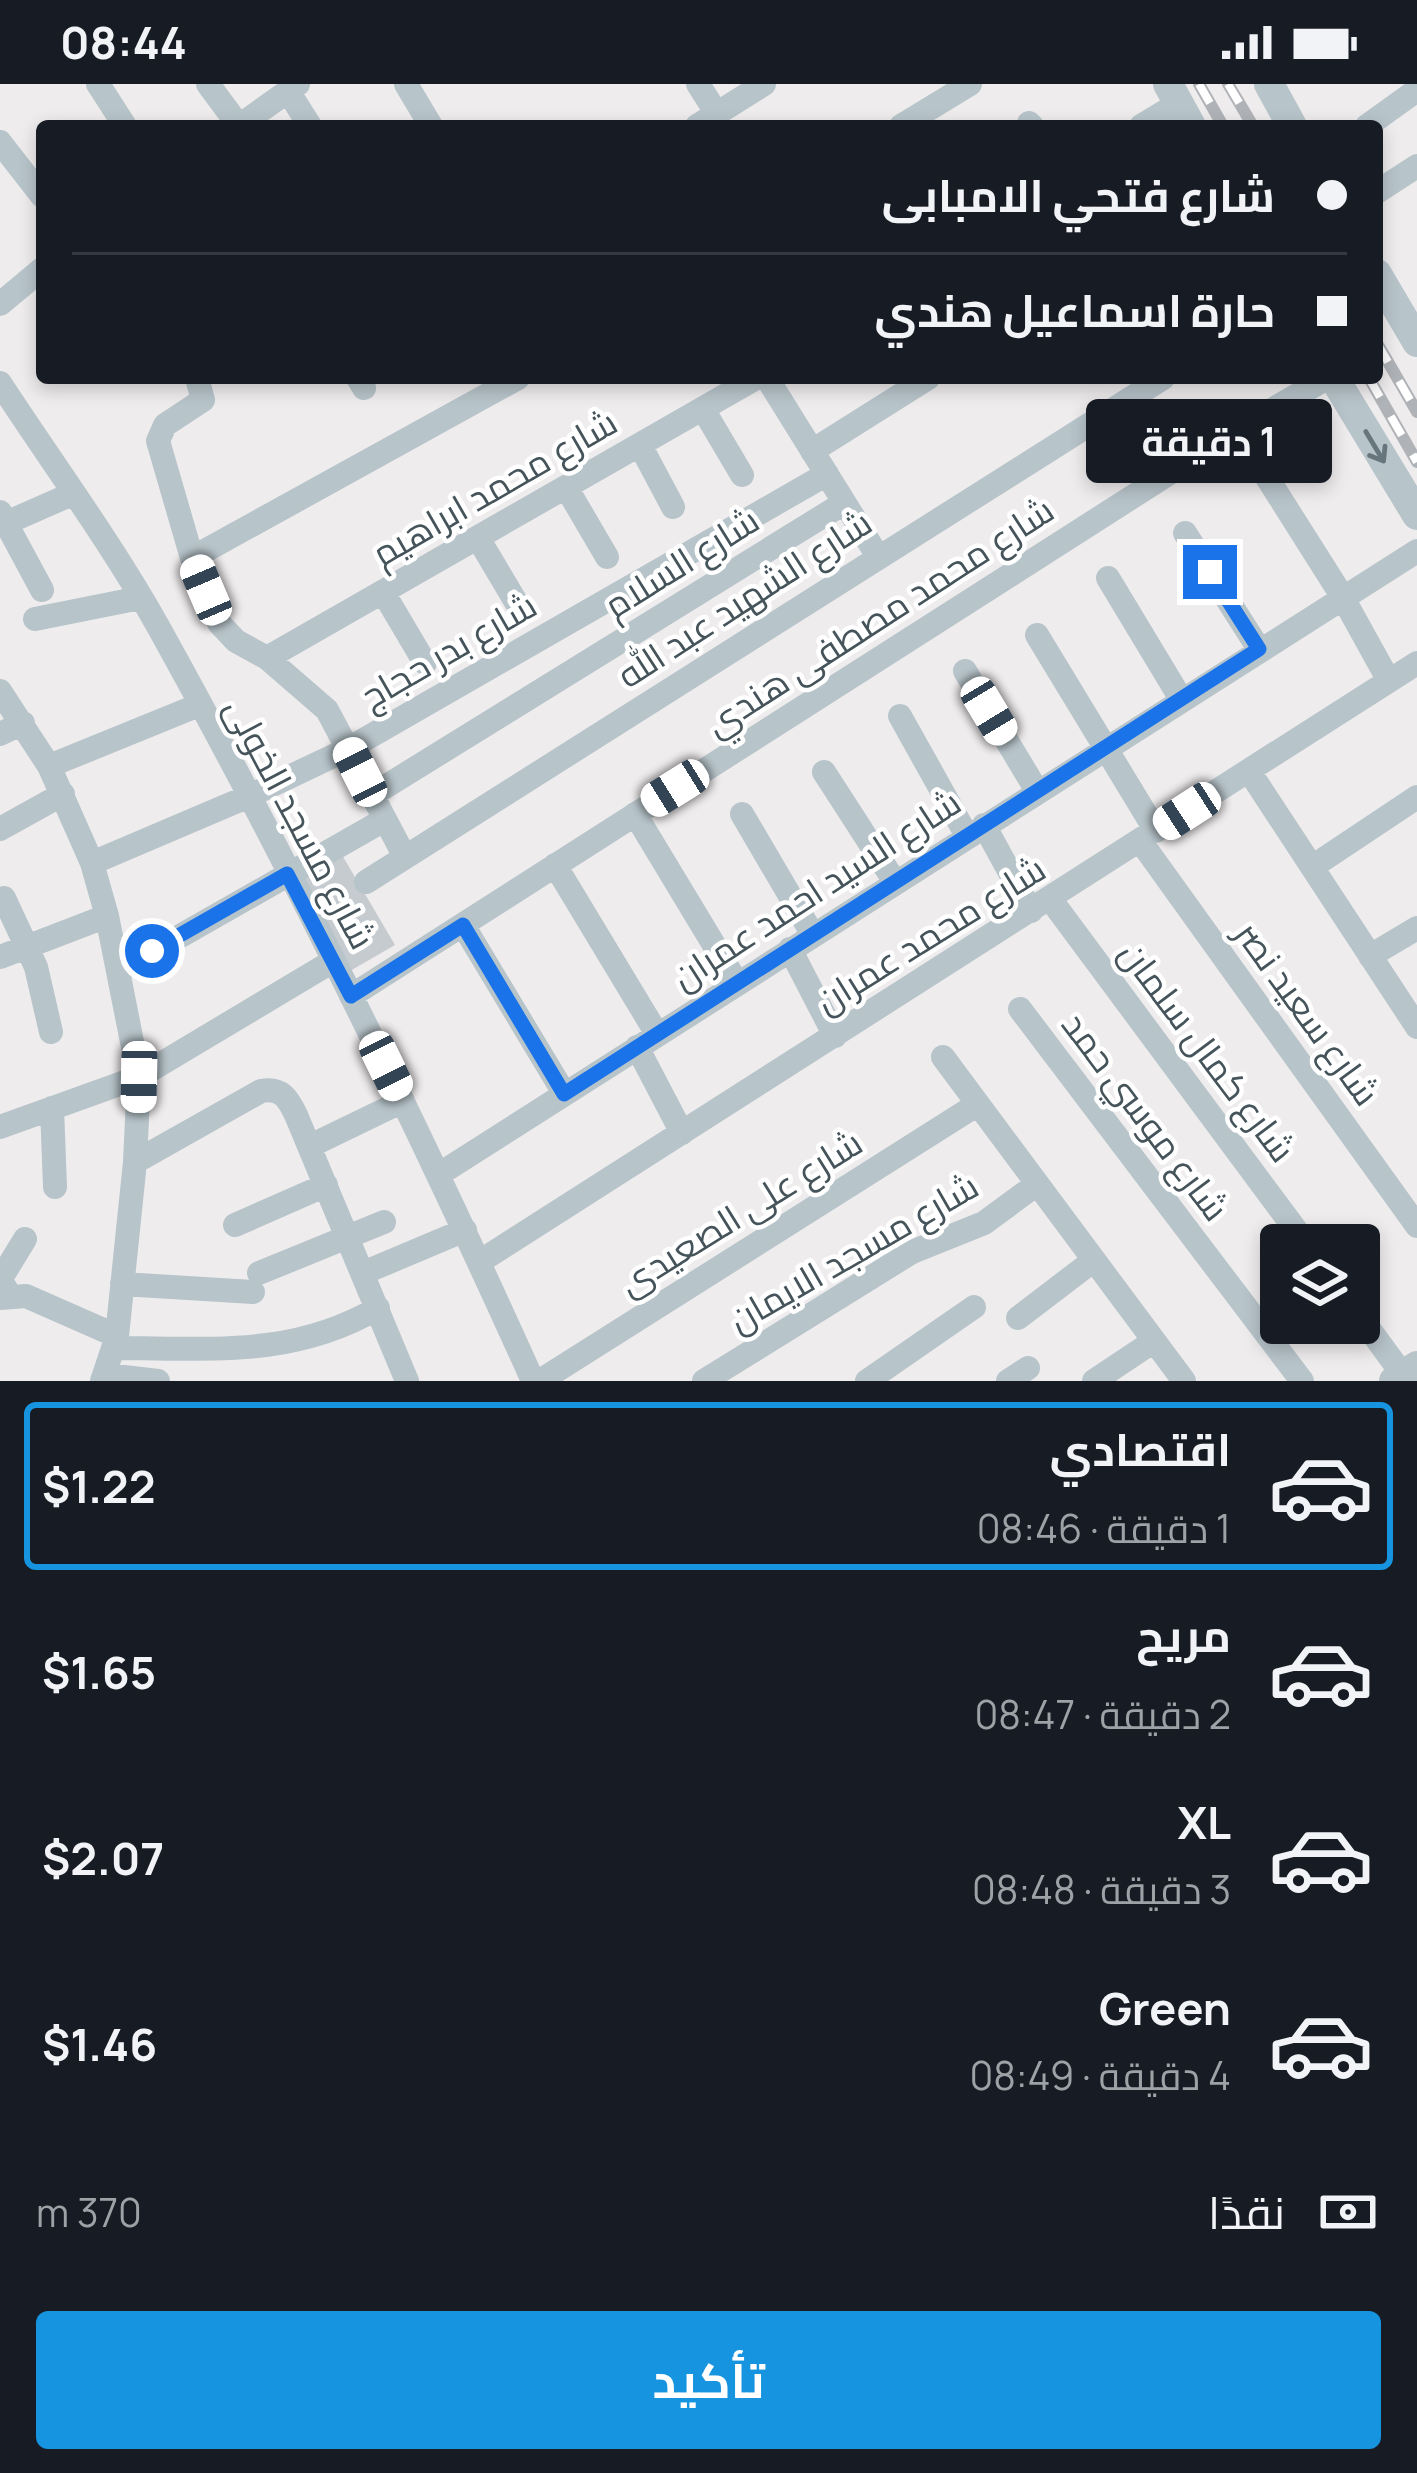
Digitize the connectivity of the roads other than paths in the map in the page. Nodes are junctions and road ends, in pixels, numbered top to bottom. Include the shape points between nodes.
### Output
1 (98, 84) edge
2 (208, 84) edge
3 (406, 84) edge
4 (698, 84) edge
5 (764, 84) edge
6 (970, 84) edge
7 (1269, 84) edge
8 (294, 87) edge
9 (1417, 90) edge
10 (1180, 104) edge
11 (121, 120) edge
12 (234, 120) edge
13 (247, 120) edge
14 (308, 120) edge
15 (427, 120) edge
16 (707, 120) edge
17 (912, 120) edge
18 (1152, 120) edge
19 (1289, 120) edge
20 (1374, 120) edge
21 (0, 142) edge
22 (1417, 166) edge
23 (36, 188) edge
24 (1383, 188) edge
25 (36, 274) edge
26 (1383, 279) edge
27 (1407, 300) edge
28 (0, 304) edge
29 (1417, 342) edge
30 (0, 383) edge
31 (199, 384) edge
32 (507, 384) edge
33 (746, 384) edge
34 (771, 384) edge
35 (918, 384) edge
36 (1153, 384) edge
37 (1319, 384) edge
38 (1334, 384) edge
39 (703, 409) junction
40 (1237, 430) junction
41 (640, 445) junction
42 (812, 451) junction
43 (827, 474) junction
44 (742, 475) dead end
45 (566, 487) junction
46 (72, 494) junction
47 (844, 503) junction
48 (673, 507) dead end
49 (1417, 515) edge
50 (3, 518) edge
51 (1185, 533) dead end
52 (478, 538) junction
53 (1417, 551) edge
54 (878, 555) junction
55 (607, 556) dead end
56 (192, 558) junction
57 (1108, 578) dead end
58 (42, 590) dead end
59 (383, 592) junction
60 (1342, 596) junction
61 (140, 598) junction
62 (519, 607) dead end
63 (35, 619) dead end
64 (1037, 635) dead end
65 (1259, 649) junction
66 (267, 658) junction
67 (425, 663) dead end
68 (1417, 663) edge
69 (965, 671) dead end
70 (1389, 681) junction
71 (0, 691) edge
72 (1181, 699) junction
73 (199, 705) junction
74 (900, 716) dead end
75 (11, 728) edge
76 (1105, 748) junction
77 (348, 749) junction
78 (49, 766) junction
79 (1249, 771) junction
80 (824, 772) dead end
81 (1037, 791) junction
82 (63, 794) junction
83 (372, 795) junction
84 (247, 797) junction
85 (1417, 797) edge
86 (635, 814) junction
87 (742, 814) dead end
88 (385, 820) junction
89 (0, 830) edge
90 (975, 830) junction
91 (1148, 836) junction
92 (405, 857) junction
93 (92, 863) junction
94 (555, 865) junction
95 (1312, 867) junction
96 (287, 874) junction
97 (366, 882) dead end
98 (895, 882) junction
99 (1041, 906) junction
100 (6, 914) edge
101 (107, 916) junction
102 (463, 925) junction
103 (1417, 928) edge
104 (813, 934) junction
105 (28, 946) junction
106 (790, 949) junction
107 (1370, 956) junction
108 (0, 957) edge
109 (333, 961) junction
110 (119, 971) junction
111 (736, 983) junction
112 (351, 996) junction
113 (1020, 1009) dead end
114 (1417, 1028) edge
115 (51, 1032) dead end
116 (835, 1036) junction
117 (647, 1041) junction
118 (943, 1057) dead end
119 (139, 1077) junction
120 (564, 1094) junction
121 (403, 1102) junction
122 (978, 1104) junction
123 (52, 1108) junction
124 (0, 1127) edge
125 (682, 1133) junction
126 (310, 1146) junction
127 (135, 1162) junction
128 (438, 1174) junction
129 (1036, 1184) junction
130 (326, 1185) junction
131 (55, 1187) dead end
132 (385, 1222) dead end
133 (1291, 1224) edge
134 (236, 1225) dead end
135 (1417, 1226) edge
136 (465, 1230) junction
137 (348, 1237) junction
138 (25, 1239) dead end
139 (1094, 1260) junction
140 (478, 1262) junction
141 (363, 1273) junction
142 (122, 1284) junction
143 (5, 1296) edge
144 (974, 1307) dead end
145 (378, 1308) junction
146 (1018, 1318) dead end
147 (1154, 1341) junction
148 (116, 1342) junction
149 (1380, 1342) edge
150 (1405, 1374) edge
151 (104, 1378) edge
152 (532, 1380) edge
153 (158, 1381) edge
154 (407, 1381) edge
155 (704, 1381) edge
156 (867, 1381) edge
157 (1094, 1381) edge
158 (1184, 1381) edge
159 (1301, 1381) edge

1 - 11 street
2 - 12 street
3 - 15 street
4 - 16 street
5 - 16 street
6 - 17 street
7 - 19 street
8 - 13 street
8 - 14 street
9 - 20 street
10 - 18 street
21 - 23 street
22 - 24 street
25 - 28 street
26 - 27 street
27 - 29 street
30 - 46 street, شارع مسجد الخولى
31 - 56 street via 203,400 158,435
32 - 56 street
33 - 39 street, شارع محمد ابراهيم
34 - 42 street
35 - 42 street
36 - 54 street, شارع الشهيد عبد الله
37 - 40 street, شارع محمد مصطفى هندي
38 -> 49 street
39 - 41 street, شارع محمد ابراهيم
39 - 44 street
40 - 60 street
40 - 86 street, شارع محمد مصطفى هندي
41 - 45 street, شارع محمد ابراهيم
41 - 48 street
42 - 43 street
43 - 47 street
43 - 77 street, شارع بدر حجاج
45 - 52 street, شارع محمد ابراهيم
45 - 55 street
46 - 50 street
46 - 61 street, شارع مسجد الخولى
47 - 54 street
47 - 83 street, شارع السلام
50 - 58 street
51 - 65 street
52 - 59 street, شارع محمد ابراهيم
52 - 62 street
53 - 60 street, شارع السيد احمد عمران
54 - 92 street, شارع الشهيد عبد الله
56 - 66 street via 226,633
57 - 72 street
59 - 66 street, شارع محمد ابراهيم
59 - 67 street
60 - 65 street, شارع السيد احمد عمران
60 - 70 street
61 - 63 street
61 - 73 street, شارع مسجد الخولى
64 - 76 street, شارع سعيد نصر
65 - 72 street, شارع السيد احمد عمران
66 - 77 street via 327,710
68 - 70 street, شارع محمد عمران
69 - 81 street
70 - 79 street, شارع محمد عمران
71 - 75 street
72 - 76 street, شارع السيد احمد عمران
73 - 78 street
73 - 84 street, شارع مسجد الخولى
74 - 90 street, شارع كمال سلمان
75 - 78 street
76 - 81 street, شارع السيد احمد عمران
76 - 91 street, شارع سعيد نصر
77 - 83 street
77 - 84 street, شارع بدر حجاج
78 - 82 street
79 - 91 street, شارع محمد عمران
79 - 95 street
80 - 98 street
81 - 90 street, شارع السيد احمد عمران
82 - 89 street
82 - 93 street
83 - 88 street
84 - 93 street, شارع بدر حجاج
84 - 96 street, شارع مسجد الخولى
85 - 95 street
86 - 94 street, شارع محمد مصطفى هندي
86 - 111 street
87 - 104 street
88 - 92 street
88 - 96 street
90 - 98 street, شارع السيد احمد عمران
90 - 99 street, شارع كمال سلمان
91 - 99 street, شارع محمد عمران
91 - 135 street, شارع سعيد نصر
92 - 97 street, شارع الشهيد عبد الله
93 - 101 street
94 - 102 street, شارع محمد مصطفى هندي
94 - 117 street
95 - 107 street
96 - 109 street, شارع مسجد الخولى
96 - 110 street
98 - 104 street, شارع السيد احمد عمران
99 - 116 street, شارع محمد عمران
99 - 133 street, شارع كمال سلمان
100 - 105 street
101 - 105 street
101 - 110 street
102 - 112 street, شارع محمد مصطفى هندي
102 - 120 street
103 - 107 street
104 - 106 street, شارع السيد احمد عمران
105 - 108 street
105 - 115 street
106 - 111 street, شارع السيد احمد عمران
106 - 116 street
107 - 114 street
109 - 112 street, شارع مسجد الخولى
109 - 119 street
110 - 119 street
111 - 117 street, شارع السيد احمد عمران
112 - 121 street, شارع مسجد الخولى
113 - 159 street, شارع موسي حمد
116 - 125 street, شارع محمد عمران
117 - 120 street, شارع السيد احمد عمران
117 - 125 street
118 - 122 street
119 - 123 street
119 - 127 street
120 - 128 street, شارع السيد احمد عمران
121 - 126 street
121 - 128 street, شارع مسجد الخولى
122 - 129 street
122 - 152 street, شارع على الصعيدى
123 - 124 street
123 - 131 street
125 - 140 street, شارع محمد عمران
126 - 127 street via 290,1101 273,1089
126 - 130 street
127 - 142 street
128 - 136 street, شارع مسجد الخولى
129 - 139 street
129 - 155 street, شارع مسجد الايمان via 984,1222 912,1252
130 - 134 street
130 - 137 street
132 - 137 street
136 - 140 street, شارع مسجد الخولى
136 - 141 street
137 - 141 street
137 - 142 street via 256,1283
138 - 143 street via 0,1280
139 - 146 street
139 - 147 street
140 - 152 street, شارع مسجد الخولى
141 - 145 street
142 - 148 street
143 - 148 street via 26,1296
144 - 156 street
145 - 148 street via 330,1333 278,1346
145 - 154 street
147 - 157 street
147 - 158 street
148 - 151 street
149 - 150 street
151 - 153 street

